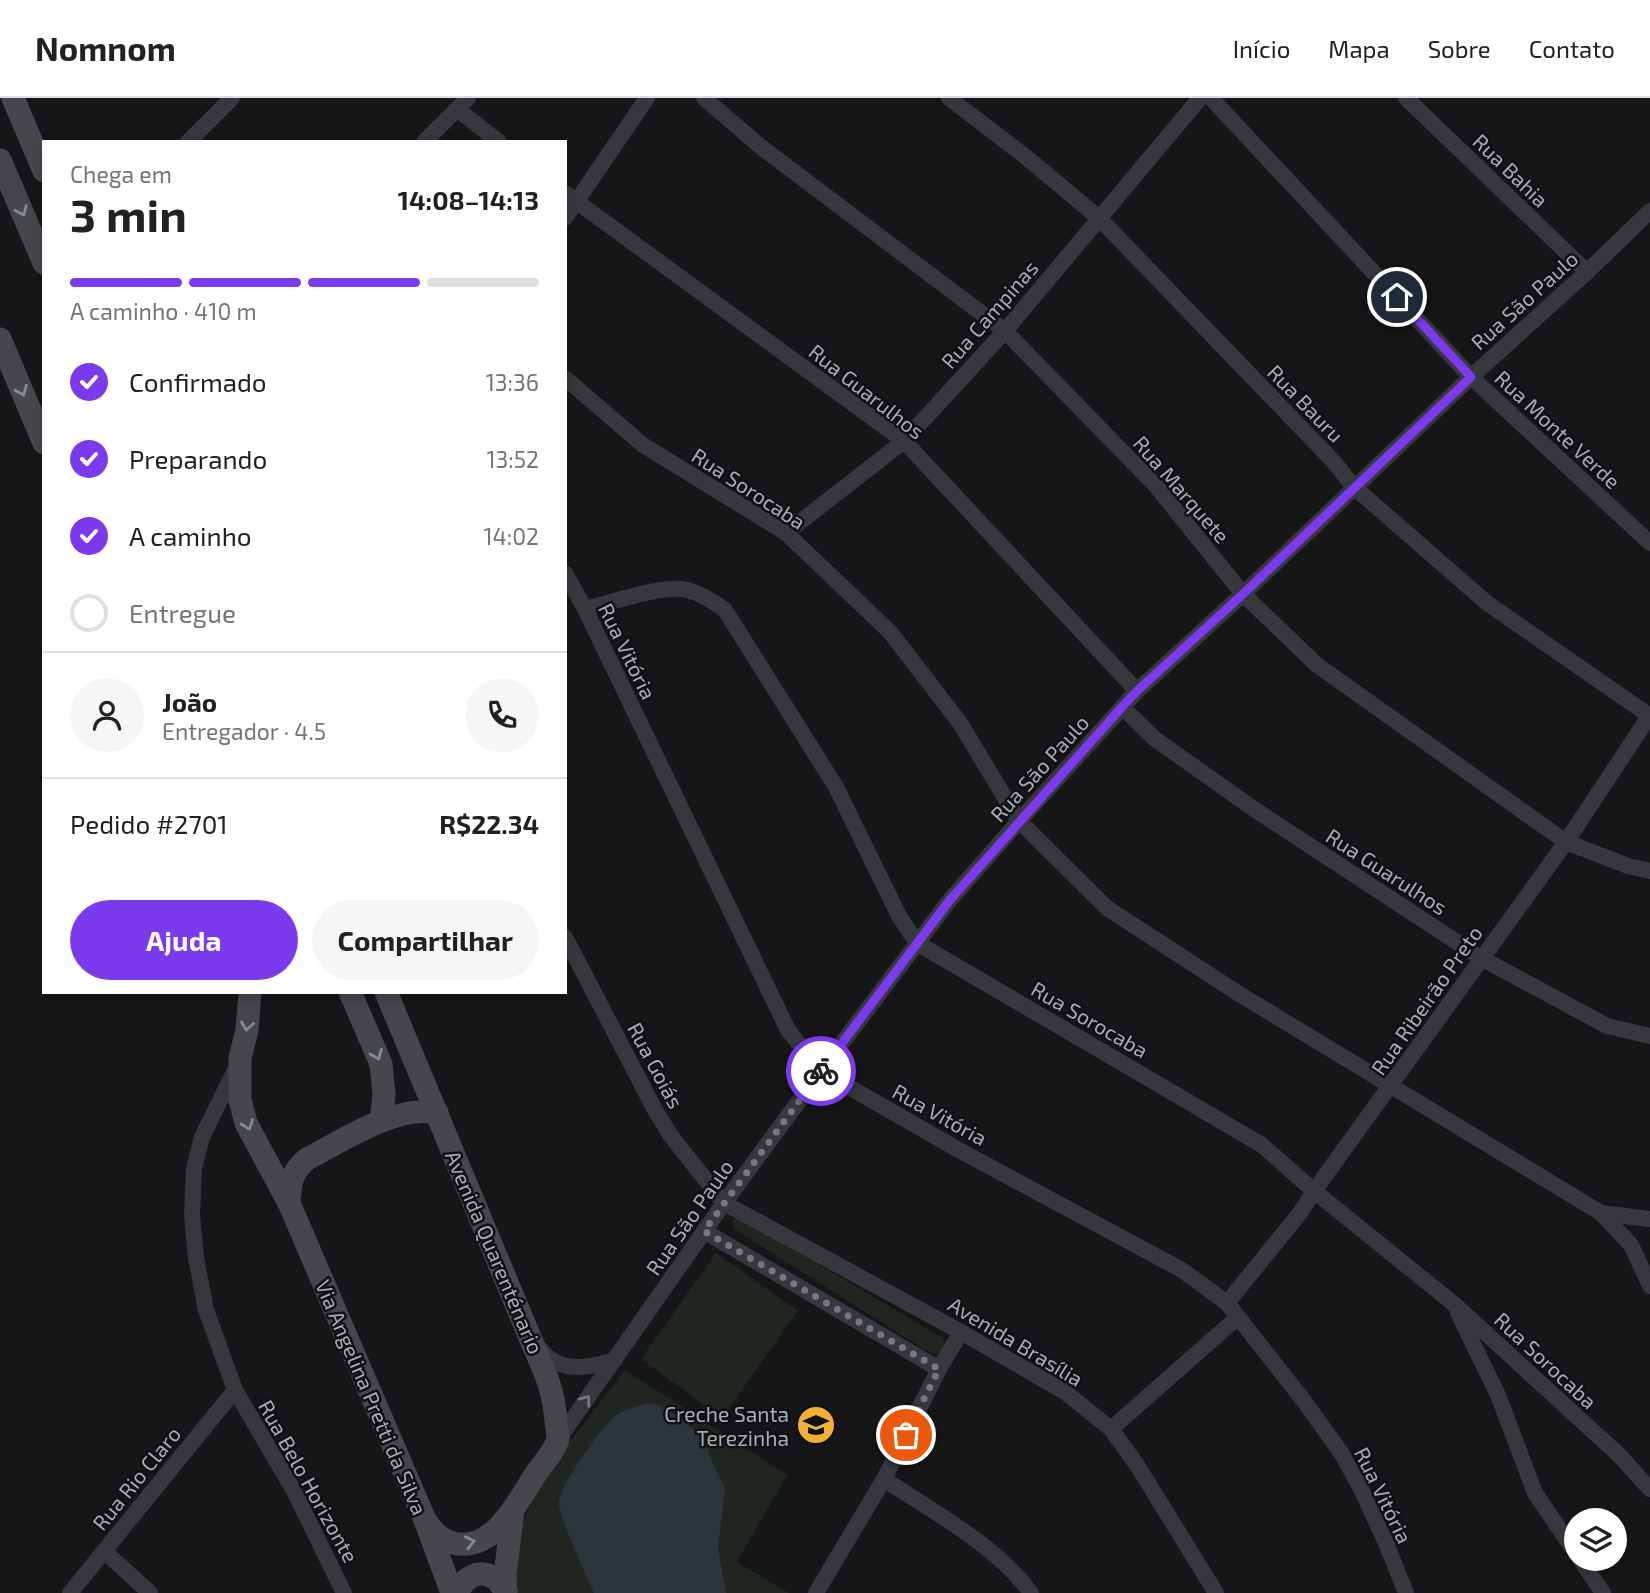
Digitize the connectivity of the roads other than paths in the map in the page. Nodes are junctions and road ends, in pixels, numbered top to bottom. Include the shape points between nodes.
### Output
1 (13, 98) edge
2 (232, 98) edge
3 (647, 98) edge
4 (704, 98) edge
5 (949, 98) edge
6 (1200, 98) edge
7 (1211, 98) edge
8 (1406, 98) edge
9 (463, 103) edge
10 (190, 140) edge
11 (426, 140) edge
12 (497, 140) edge
13 (0, 160) edge
14 (42, 166) edge
15 (570, 197) edge
16 (1650, 211) edge
17 (1098, 218) junction
18 (42, 258) edge
19 (1587, 272) junction
20 (1005, 331) junction
21 (0, 339) edge
22 (1471, 377) junction
23 (567, 380) edge
24 (42, 438) edge
25 (904, 441) junction
26 (1354, 487) junction
27 (786, 533) junction
28 (1650, 543) edge
29 (567, 577) edge
30 (1243, 594) junction
31 (585, 610) junction
32 (1137, 691) junction
33 (1122, 707) junction
34 (1650, 715) edge
35 (1019, 821) junction
36 (1566, 842) junction
37 (1650, 871) edge
38 (567, 941) edge
39 (917, 943) junction
40 (1481, 958) junction
41 (250, 994) edge
42 (352, 994) edge
43 (387, 994) edge
44 (1650, 1036) edge
45 (240, 1058) junction
46 (821, 1071) junction
47 (1391, 1087) junction
48 (437, 1113) junction
49 (380, 1121) junction
50 (1314, 1191) junction
51 (289, 1203) junction
52 (724, 1203) junction
53 (1601, 1213) junction
54 (1650, 1219) edge
55 (704, 1231) junction
56 (1650, 1286) edge
57 (1227, 1303) junction
58 (1454, 1304) junction
59 (1238, 1317) junction
60 (961, 1332) junction
61 (531, 1340) junction
62 (615, 1360) junction
63 (939, 1369) junction
64 (235, 1390) junction
65 (1111, 1429) junction
66 (558, 1440) junction
67 (884, 1479) junction
68 (1648, 1481) edge
69 (513, 1510) junction
70 (425, 1520) junction
71 (1564, 1536) edge
72 (104, 1551) junction
73 (1588, 1571) edge
74 (506, 1592) edge
75 (69, 1593) edge
76 (150, 1593) edge
77 (344, 1593) edge
78 (452, 1593) edge
79 (458, 1593) edge
80 (816, 1593) edge
81 (1031, 1593) edge
82 (1216, 1593) edge
83 (1406, 1593) edge
84 (1603, 1593) edge

1 - 14 main road
2 - 10 street
3 - 15 street
4 - 20 street, Rua Marquete via 761,147
5 - 17 street, Rua Bauru
6 - 17 street, Rua Campinas
7 - 22 street, Rua Monte Verde
8 - 19 street, Rua Bahia
9 - 11 street
9 - 12 street
13 -> 18 main road
15 - 25 street, Rua Guarulhos
16 - 19 street, Rua São Paulo
17 - 20 street, Rua Campinas
17 - 26 street, Rua Bauru
19 - 22 street, Rua São Paulo
20 - 25 street, Rua Campinas
20 - 30 street, Rua Marquete via 1157,486
21 -> 24 main road
22 - 26 street, Rua São Paulo
22 - 28 street, Rua Monte Verde
23 - 27 street, Rua Sorocaba via 643,445
25 - 27 street, Rua Campinas
25 - 32 street, Rua Guarulhos
26 - 30 street, Rua São Paulo
26 - 34 street, Rua Bauru via 1487,603
27 - 35 street, Rua Sorocaba via 890,632 960,723
29 - 31 street, Rua Vitória
30 - 32 street, Rua São Paulo
30 - 36 street, Rua Marquete via 1317,665
31 - 39 street, Rua Sorocaba via 656,590 686,589 725,610 836,787 899,916
31 - 46 street, Rua Vitória via 788,1030
32 - 33 street, Rua São Paulo
33 - 35 street, Rua São Paulo
33 - 40 street, Rua Guarulhos via 1155,739 1255,809
34 - 36 street, Rua Ribeirão Preto
35 - 39 street, Rua São Paulo
35 - 47 street, Rua Sorocaba via 1107,908
36 - 37 street, Rua Marquete
36 - 40 street, Rua Ribeirão Preto
38 - 52 street, Rua Goiás via 655,1110
39 - 46 street, Rua São Paulo
39 - 50 street, Rua Sorocaba via 1262,1145
40 - 44 street, Rua Guarulhos via 1607,1026
40 - 47 street, Rua Ribeirão Preto
41 -> 45 main road, Via Angelina Pretti da Silva
42 -> 49 main road via 381,1064 384,1095
43 - 48 main road, Avenida Quarenténario
45 -> 51 main road, Via Angelina Pretti da Silva via 240,1100 246,1123
45 - 64 street, Rua Belo Horizonte via 202,1137 194,1169 192,1215 206,1310
46 - 52 street, Rua São Paulo
46 - 57 street, Rua Vitória via 1182,1270
47 - 50 street, Rua Ribeirão Preto
47 - 53 street, Rua Sorocaba
48 - 49 main road via 417,1111
48 - 61 main road, Avenida Quarenténario
49 - 51 main road via 299,1166 290,1184
50 - 57 street, Rua Ribeirão Preto
50 - 58 street, Rua Sorocaba
51 - 70 main road, Via Angelina Pretti da Silva
52 - 55 street, Rua São Paulo
52 - 60 street, Avenida Brasília
53 - 54 street, Rua Sorocaba
53 - 56 street via 1631,1245
55 - 62 street, Rua São Paulo
55 - 63 street
57 - 59 street, Rua Vitória
58 - 68 street, Rua Sorocaba
58 - 71 street via 1497,1395 1535,1493
59 - 65 street
59 - 83 street, Rua Vitória via 1342,1454
60 - 63 street
60 - 65 street, Avenida Brasília via 1065,1392
61 - 62 street via 565,1365
61 - 66 main road, Avenida Quarenténario via 551,1384
66 -> 62 street, Rua São Paulo
63 - 67 street
64 - 72 street, Rua Rio Claro
64 - 77 street, Rua Belo Horizonte via 294,1491
65 - 82 street, Avenida Brasília
66 - 69 main road
67 - 80 street
67 - 81 street via 989,1549
70 -> 69 main road via 441,1539 466,1545 491,1534
69 - 74 main road
70 - 78 main road, Via Angelina Pretti da Silva
72 - 75 street, Rua Rio Claro
72 - 76 street
73 - 84 street
74 - 79 main road via 495,1578 482,1574 469,1577

